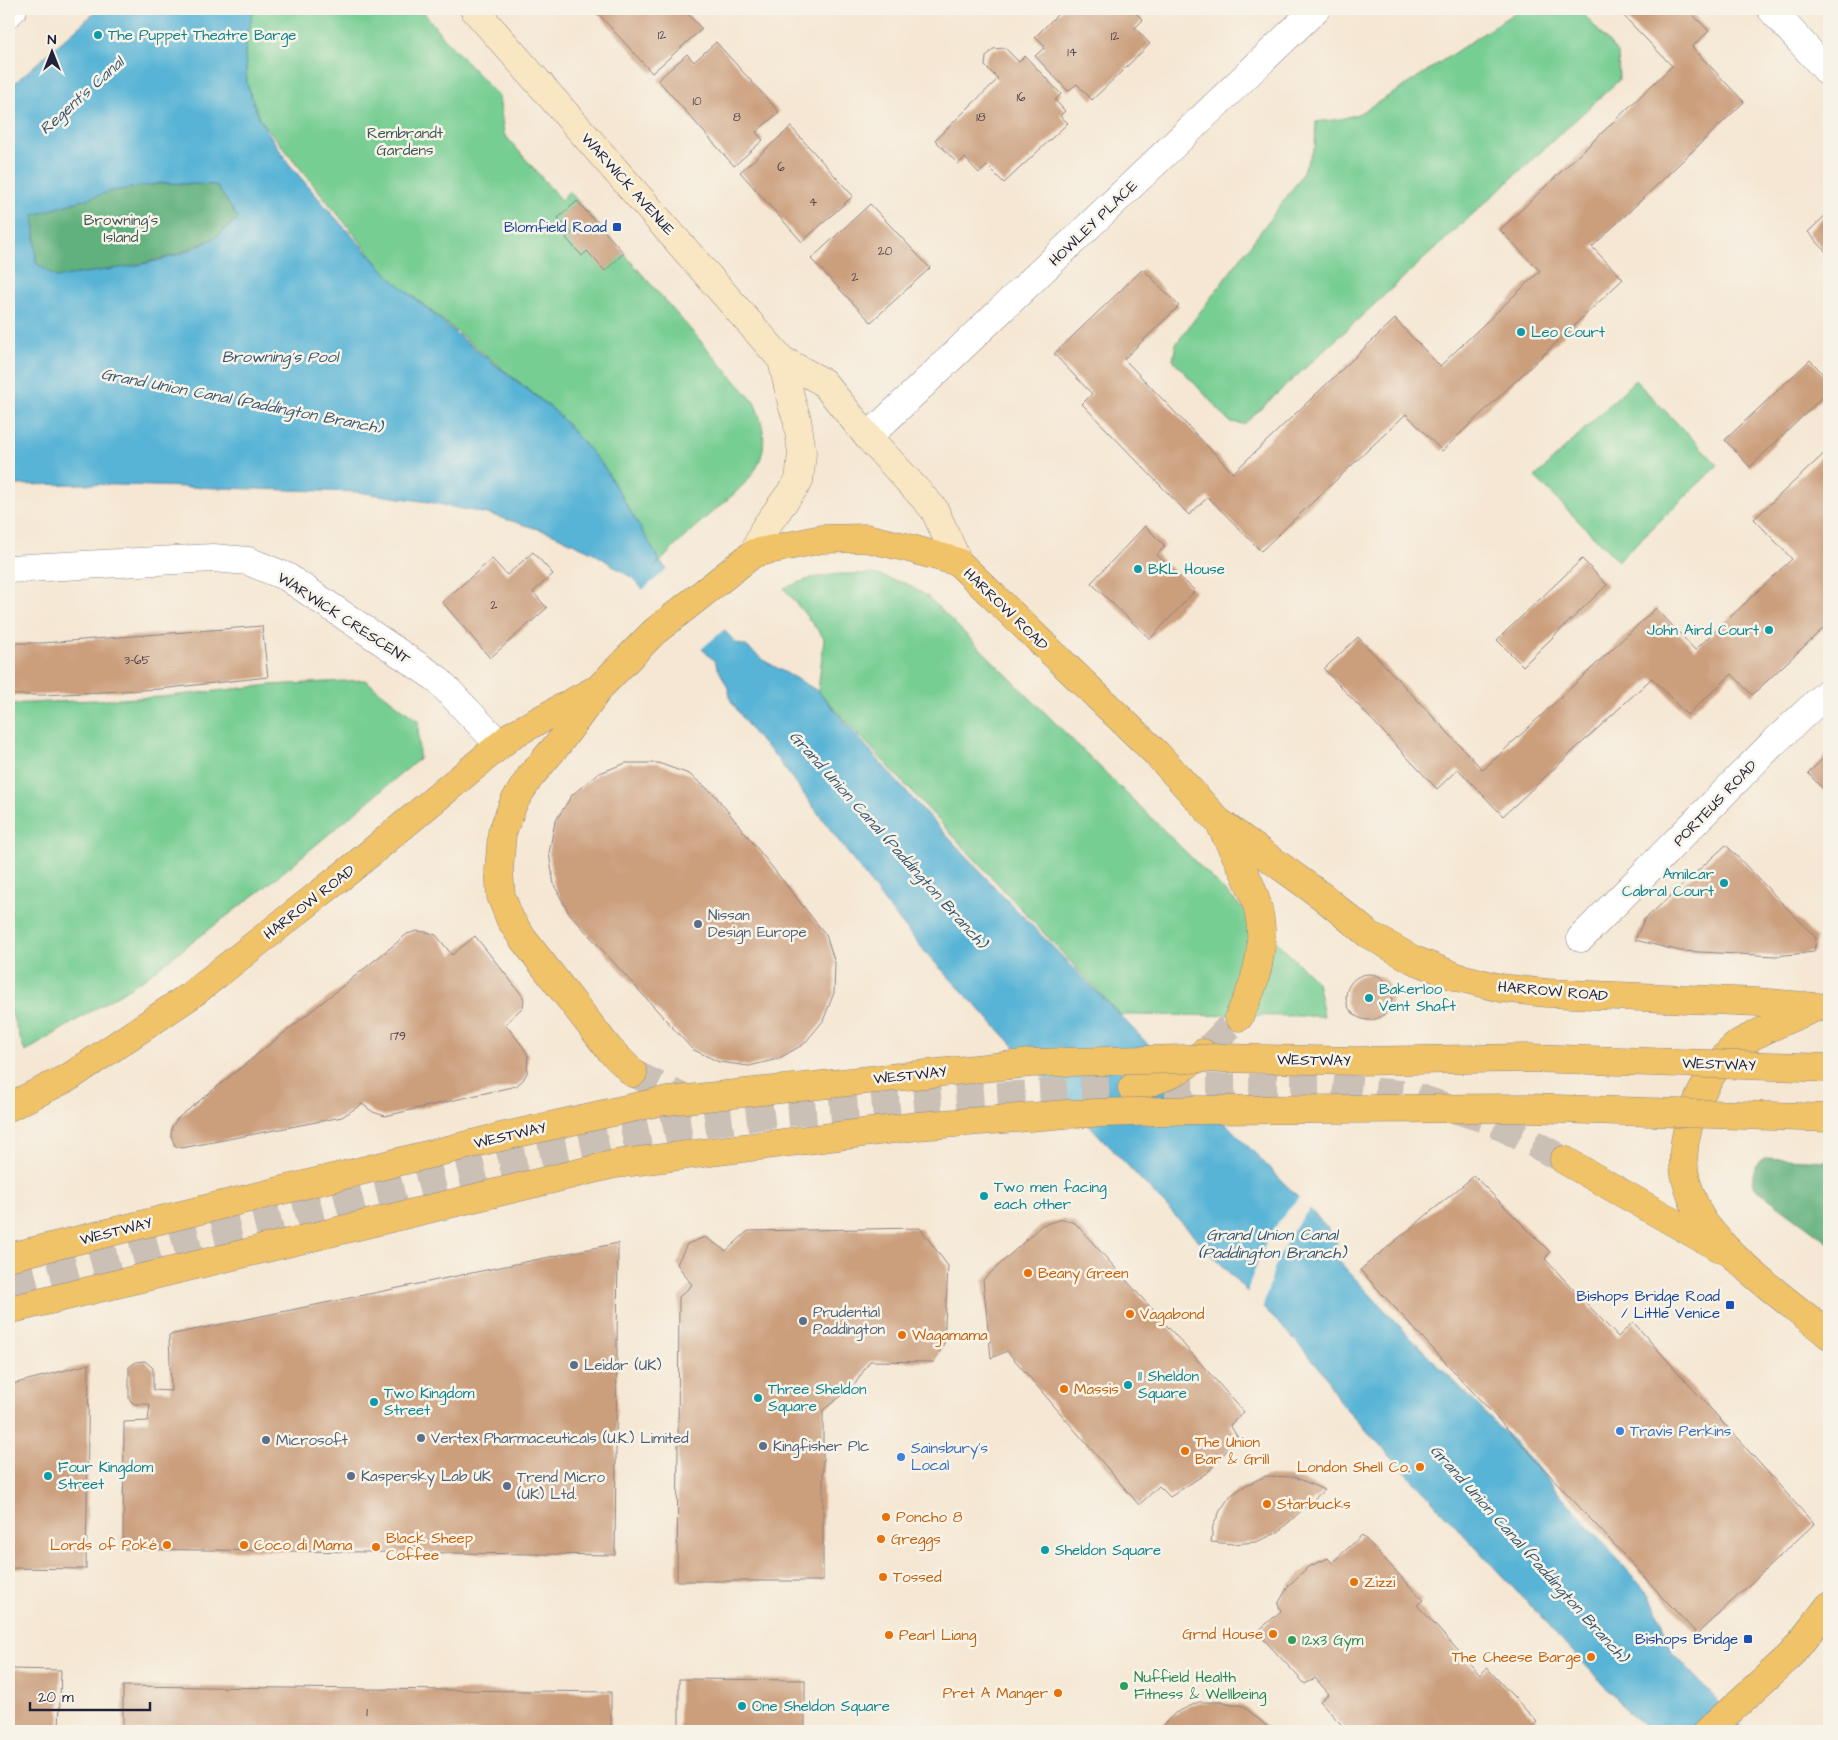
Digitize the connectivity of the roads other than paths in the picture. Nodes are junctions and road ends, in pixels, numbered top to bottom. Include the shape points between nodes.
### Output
1 (13, 9) edge
2 (474, 9) edge
3 (1316, 9) edge
4 (1771, 9) edge
5 (9, 12) edge
6 (1829, 73) edge
7 (782, 360) junction
8 (868, 437) junction
9 (754, 552) junction
10 (958, 562) junction
11 (9, 569) edge
12 (601, 686) junction
13 (1829, 691) edge
14 (500, 745) junction
15 (1218, 820) junction
16 (1581, 938) dead end
17 (1823, 1008) edge
18 (1239, 1017) tunnel mouth
19 (1210, 1047) tunnel mouth
20 (1829, 1068) edge
21 (633, 1073) tunnel mouth
22 (1132, 1088) dead end
23 (9, 1107) edge
24 (1829, 1118) edge
25 (1564, 1160) tunnel mouth
26 (1733, 1256) junction
27 (9, 1257) edge
28 (9, 1310) edge
29 (1829, 1335) edge
30 (1829, 1606) edge
31 (1829, 1640) edge
32 (1791, 1655) junction
33 (1708, 1731) edge

1 - 5 street
2 - 7 street, WARWICK AVENUE
3 - 8 street, HOWLEY PLACE
4 - 6 street
7 - 8 street, WARWICK AVENUE via 823,382
7 - 9 street, WARWICK AVENUE via 802,453 799,481 764,529
8 - 10 street, WARWICK AVENUE via 934,509
9 - 10 main road, HARROW ROAD via 822,538 866,538
9 - 12 main road, HARROW ROAD via 654,632
10 - 15 main road, HARROW ROAD via 1157,754
11 - 14 street, WARWICK CRESCENT via 213,558 248,560 287,577 436,678
12 - 14 main road, HARROW ROAD via 512,735
12 - 21 main road, HARROW ROAD via 514,802 502,833 501,896 523,939 609,1049
13 - 16 street, PORTEUS ROAD via 1771,745
14 - 23 main road, HARROW ROAD via 191,995 71,1076
15 - 17 main road, HARROW ROAD via 1368,934 1412,959 1456,977 1501,988 1547,993
15 - 18 main road, HARROW ROAD via 1256,896 1262,922 1262,950 1255,980
17 - 26 main road via 1780,1022 1737,1045 1716,1068 1698,1098 1689,1128 1684,1168 1690,1194 1704,1222
19 - 22 main road via 1189,1064 1158,1080
20 - 27 main road, WESTWAY, bridge via 1529,1058 1357,1061 1221,1058 1031,1063 794,1087 658,1102 496,1138
24 - 28 main road, bridge via 1528,1108 1196,1110 1067,1114 918,1126 615,1164
25 - 26 main road
26 - 29 main road
30 - 32 main road
31 - 32 main road
32 - 33 main road

